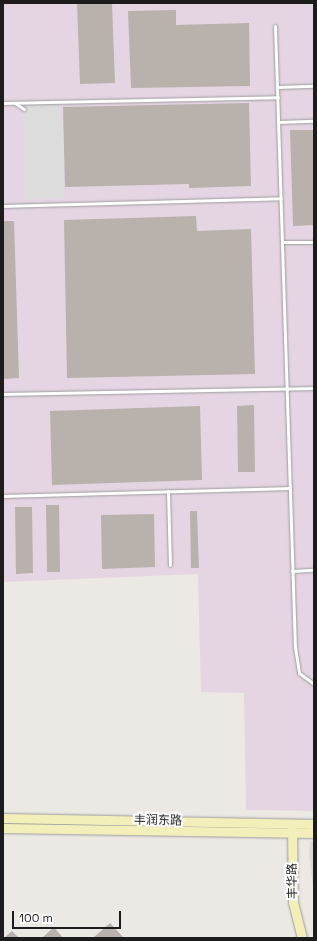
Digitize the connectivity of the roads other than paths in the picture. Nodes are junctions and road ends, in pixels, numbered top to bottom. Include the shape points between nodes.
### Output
1 (275, 26) dead end
2 (314, 86) edge
3 (277, 87) junction
4 (278, 97) junction
5 (3, 103) edge
6 (15, 103) junction
7 (24, 109) dead end
8 (314, 121) edge
9 (278, 122) junction
10 (281, 198) junction
11 (3, 206) edge
12 (282, 242) junction
13 (314, 242) edge
14 (287, 388) junction
15 (314, 388) edge
16 (3, 394) edge
17 (290, 488) junction
18 (168, 491) junction
19 (3, 496) edge
20 (170, 565) dead end
21 (314, 570) edge
22 (292, 571) junction
23 (314, 684) edge
24 (3, 818) edge
25 (289, 824) junction
26 (314, 824) edge
27 (3, 828) edge
28 (289, 833) junction
29 (314, 834) edge
30 (297, 938) edge
31 (302, 938) edge

1 - 3 lane
2 - 3 lane
3 - 4 lane
4 - 6 lane
4 - 9 lane
5 - 6 lane
6 - 7 lane
8 - 9 lane
9 - 10 lane
10 - 11 lane
10 - 12 lane
12 - 13 lane
12 - 14 lane
14 - 15 lane
14 - 16 lane
14 - 17 lane
17 - 18 lane
17 - 22 lane
18 - 19 lane
18 - 20 lane
21 - 22 lane
22 - 23 lane via 297,667 304,677
24 - 25 street, 丰润东路
25 - 26 street, 丰润东路
25 - 28 street, 丰华路
27 - 28 street, 丰润东路
28 - 29 street, 丰润东路
28 - 30 street, 丰华路 via 287,902
28 - 31 street, 丰华路 via 292,902

